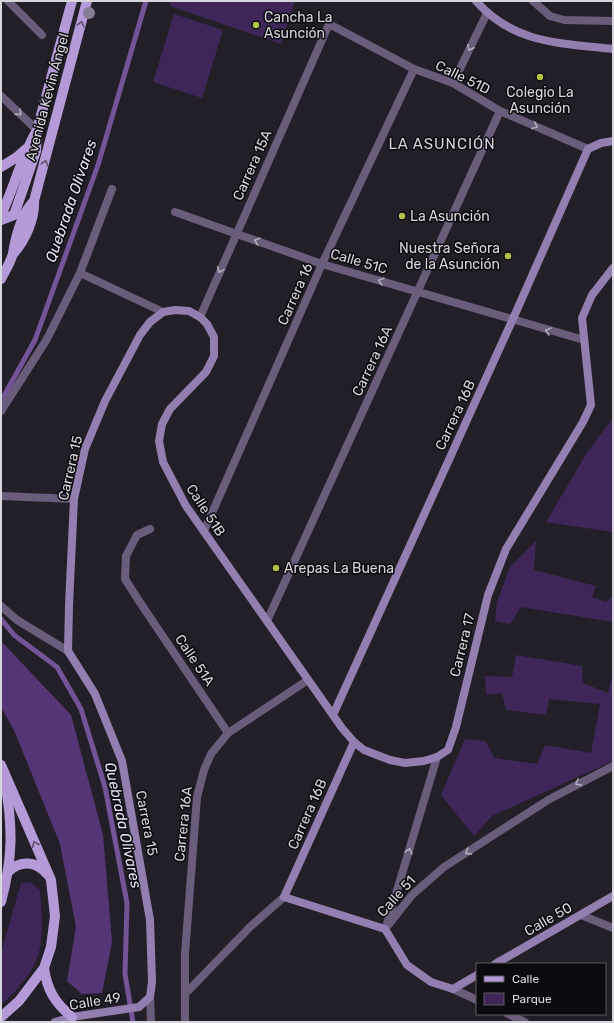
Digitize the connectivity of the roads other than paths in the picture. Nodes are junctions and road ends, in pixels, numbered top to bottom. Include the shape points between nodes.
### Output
1 (8, 1) edge
2 (72, 1) edge
3 (87, 1) edge
4 (476, 1) edge
5 (533, 1) edge
6 (487, 13) junction
7 (613, 21) edge
8 (329, 24) joint
9 (42, 35) dead end
10 (613, 49) edge
11 (414, 69) junction
12 (453, 83) junction
13 (1, 96) edge
14 (500, 110) junction
15 (37, 130) junction
16 (613, 141) edge
17 (26, 149) junction
18 (588, 149) junction
19 (1, 167) edge
20 (112, 189) dead end
21 (4, 199) edge
22 (34, 201) junction
23 (175, 212) dead end
24 (1, 215) edge
25 (14, 215) junction
26 (1, 220) edge
27 (236, 234) junction
28 (14, 243) junction
29 (13, 254) junction
30 (322, 264) junction
31 (613, 268) edge
32 (80, 273) junction
33 (1, 279) edge
34 (418, 291) junction
35 (163, 312) junction
36 (200, 317) junction
37 (512, 321) junction
38 (584, 340) junction
39 (1, 411) edge
40 (1, 496) edge
41 (74, 499) junction
42 (150, 529) dead end
43 (204, 531) junction
44 (1, 606) edge
45 (267, 621) junction
46 (68, 651) junction
47 (308, 680) junction
48 (333, 715) junction
49 (228, 733) junction
50 (354, 742) junction
51 (437, 757) junction
52 (1, 765) edge
53 (613, 766) edge
54 (9, 871) junction
55 (51, 880) junction
56 (613, 896) edge
57 (284, 897) junction
58 (1, 902) edge
59 (581, 915) junction
60 (385, 928) junction
61 (613, 928) edge
62 (497, 963) edge
63 (44, 968) junction
64 (476, 976) edge
65 (453, 988) junction
66 (185, 994) junction
67 (150, 997) junction
68 (476, 1000) edge
69 (510, 1015) edge
70 (72, 1017) junction
71 (1, 1018) edge
72 (55, 1022) edge
73 (151, 1022) edge
74 (185, 1022) edge
75 (525, 1022) edge

1 - 9 street
2 - 15 main road, Avenida Kevin Ángel
22 -> 3 main road, Avenida Kevin Ángel
4 - 6 main road
5 - 7 street via 550,16 564,20
6 - 10 main road via 518,33 537,40
6 -> 12 street
8 - 11 street, Calle 51D
8 - 27 street, Carrera 15A
11 - 12 street, Calle 51D
11 - 30 street, Carrera 16
12 - 14 street, Calle 51D
13 -> 15 street
14 -> 18 street, Calle 51D
14 - 34 street, Carrera 16A
15 - 17 main road, Avenida Kevin Ángel
15 - 25 main road, Avenida Kevin Ángel via 36,151
16 - 18 main road
17 - 19 main road via 17,158
17 - 21 main road, Avenida Kevin Ángel
18 - 37 main road, Carrera 16B
20 - 32 street
21 - 24 main road, Avenida Kevin Ángel
21 - 25 main road
22 - 28 main road, Avenida Kevin Ángel via 27,207
22 - 29 main road, Avenida Kevin Ángel via 34,210 21,245
23 - 27 street, Calle 51C
25 - 26 main road
25 - 28 main road
30 -> 27 street, Calle 51C
27 -> 36 street, Carrera 15A
28 - 29 main road, Avenida Kevin Ángel
29 - 33 main road, Avenida Kevin Ángel
34 -> 30 street, Calle 51C
30 - 43 street, Carrera 16
31 - 38 main road, Carrera 17 via 592,295 582,318
32 - 35 street
32 - 39 street via 47,339
34 - 37 street, Calle 51C
34 - 45 street, Carrera 16A
35 - 36 main road via 182,310
35 - 41 main road, Carrera 15 via 150,322 140,335 105,401 85,449
36 - 43 main road, Calle 51B via 214,337 214,356 206,372 170,409 162,424 159,440 163,462 173,483
38 -> 37 street, Calle 51C
37 - 48 main road, Carrera 16B
38 - 51 main road, Carrera 17 via 591,405 506,549 488,595 456,728 448,750
40 - 41 street
41 - 46 main road, Carrera 15
42 - 49 street, Calle 51A via 137,536 130,546 126,556 125,579
43 - 45 main road, Calle 51B
44 - 46 street, Carrera 15 via 17,620
45 - 47 main road, Calle 51B
46 - 67 main road, Carrera 15 via 96,694 122,761 150,920
47 - 48 main road, Calle 51B
47 - 49 street, Carrera 16A
48 - 50 main road, Calle 51B
49 - 66 street, Carrera 16A via 211,754 197,797 185,954
50 - 51 main road, Calle 51B via 377,756 390,760 424,761
50 - 57 main road, Carrera 16B
60 -> 51 street, Carrera 17
52 - 54 main road via 12,834
55 -> 52 main road
53 -> 60 street, Calle 51 via 548,800 444,867 412,895
54 - 55 main road via 22,863 33,864 44,870
54 - 58 main road
55 - 63 main road via 55,916 51,947
56 - 59 main road, Calle 50
57 - 60 main road, Calle 51
57 - 66 street
59 - 61 street
59 - 62 main road, Calle 50
60 - 65 main road via 407,965 431,982
63 - 70 main road via 46,983 52,996
63 - 71 main road via 19,1001
64 - 65 main road
65 - 68 street
66 - 74 street, Carrera 16A
67 - 70 main road, Calle 49 via 139,1008
67 - 73 street
69 - 75 street
70 - 72 main road, Calle 49

